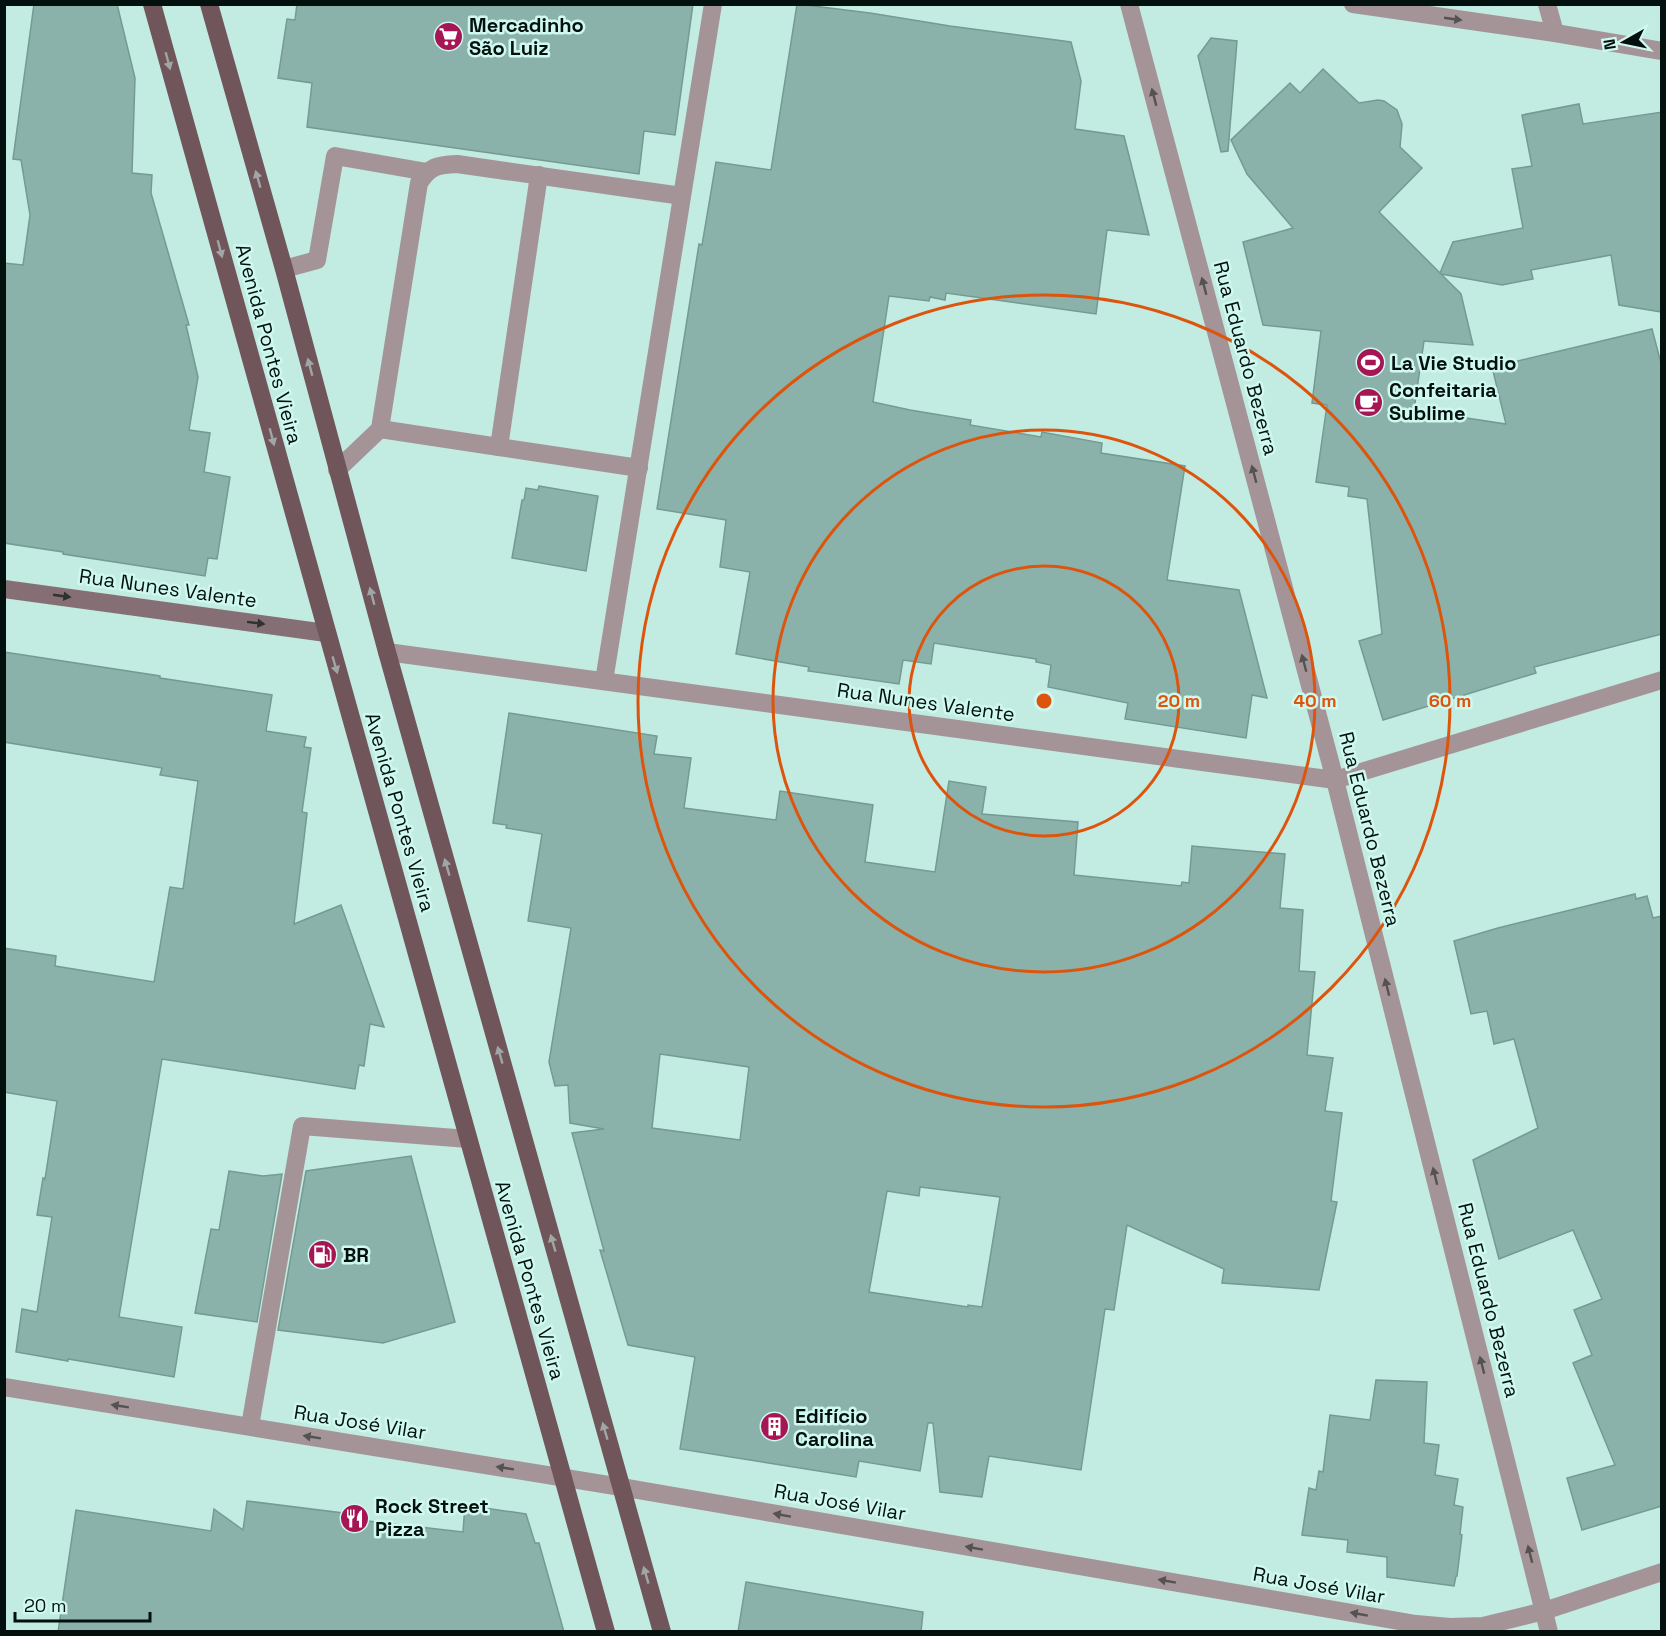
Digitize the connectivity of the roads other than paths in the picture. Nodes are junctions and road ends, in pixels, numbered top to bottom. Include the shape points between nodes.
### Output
1 (152, 4) edge
2 (209, 4) edge
3 (713, 4) edge
4 (1129, 4) edge
5 (1353, 4) edge
6 (1547, 4) edge
7 (1555, 33) junction
8 (1662, 51) edge
9 (427, 172) junction
10 (538, 175) junction
11 (682, 196) junction
12 (284, 269) junction
13 (380, 429) junction
14 (499, 447) junction
15 (639, 468) junction
16 (338, 470) junction
17 (4, 589) edge
18 (326, 633) junction
19 (387, 652) junction
20 (1662, 680) edge
21 (604, 681) junction
22 (1335, 780) junction
23 (468, 1139) junction
24 (4, 1387) edge
25 (250, 1426) junction
26 (562, 1478) junction
27 (621, 1487) junction
28 (1662, 1572) edge
29 (1544, 1611) junction
30 (606, 1632) edge
31 (662, 1632) edge
32 (1549, 1632) edge

1 -> 18 main road, Avenida Pontes Vieira
12 -> 2 main road, Avenida Pontes Vieira
3 - 11 street
22 -> 4 street, Rua Eduardo Bezerra
5 -> 7 street
6 - 7 street
7 - 8 street
9 - 10 street via 438,165 457,164
9 - 12 street via 335,156 317,260
9 - 13 street via 419,183
10 - 11 street
10 - 14 street
11 - 15 street
16 -> 12 main road, Avenida Pontes Vieira
13 - 14 street
13 - 16 street
14 - 15 street
15 - 21 street
19 -> 16 main road, Avenida Pontes Vieira
17 -> 18 street, Rua Nunes Valente
18 -> 23 main road, Avenida Pontes Vieira
19 - 21 street, Rua Nunes Valente
27 -> 19 main road, Avenida Pontes Vieira
20 - 22 street, Rua Nunes Valente
21 - 22 street, Rua Nunes Valente
29 -> 22 street, Rua Eduardo Bezerra
23 - 25 street via 302,1126
23 - 26 main road, Avenida Pontes Vieira
25 -> 24 street, Rua José Vilar
26 -> 25 street, Rua José Vilar
26 - 27 street, Rua José Vilar
26 - 30 main road, Avenida Pontes Vieira
29 -> 27 street, Rua José Vilar via 1483,1626 1416,1624
31 -> 27 main road, Avenida Pontes Vieira
28 - 29 street, Rua José Vilar
29 - 32 street, Rua Eduardo Bezerra

